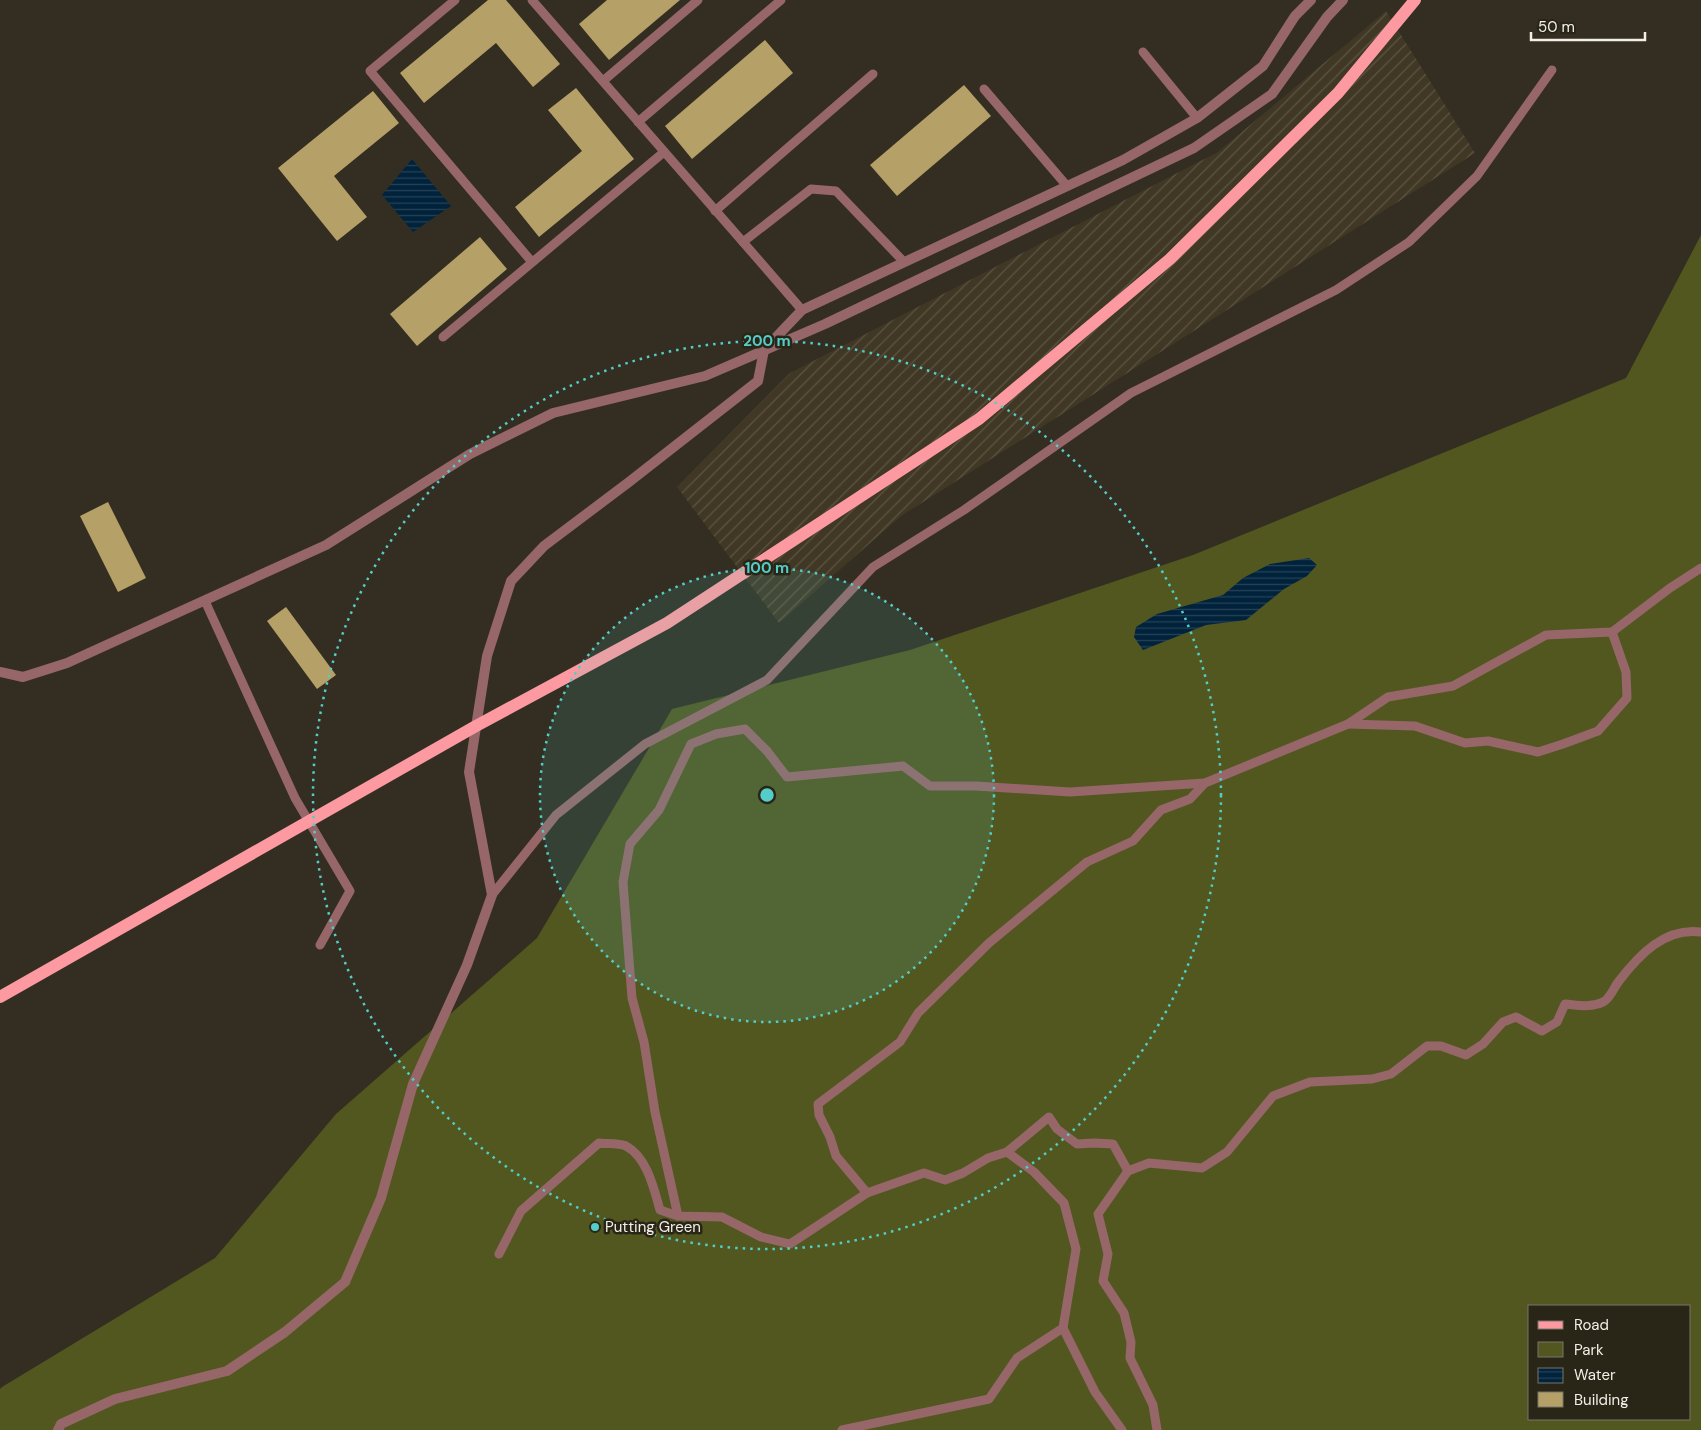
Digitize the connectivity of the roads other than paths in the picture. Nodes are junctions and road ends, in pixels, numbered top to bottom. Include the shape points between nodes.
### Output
1 (455, 0) edge
2 (532, 0) edge
3 (698, 0) edge
4 (781, 0) edge
5 (1311, 0) edge
6 (1343, 0) edge
7 (1415, 0) edge
8 (1143, 52) dead end
9 (1552, 70) dead end
10 (873, 74) dead end
11 (603, 82) junction
12 (984, 89) dead end
13 (1198, 118) junction
14 (638, 122) junction
15 (664, 152) junction
16 (1067, 186) junction
17 (715, 211) junction
18 (743, 242) junction
19 (532, 262) junction
20 (904, 262) junction
21 (802, 310) junction
22 (443, 337) dead end
23 (764, 350) junction
24 (1701, 568) edge
25 (205, 601) junction
26 (1612, 632) junction
27 (0, 672) edge
28 (1348, 724) junction
29 (476, 726) junction
30 (1205, 784) junction
31 (492, 895) junction
32 (1701, 932) edge
33 (320, 944) dead end
34 (0, 997) edge
35 (1007, 1152) junction
36 (1128, 1172) junction
37 (867, 1193) junction
38 (678, 1216) junction
39 (499, 1254) dead end
40 (1063, 1328) junction
41 (58, 1430) edge
42 (842, 1430) edge
43 (1122, 1430) edge
44 (1156, 1430) edge

1 - 19 lane via 370,72
2 - 11 lane
3 - 11 lane
4 - 14 lane
5 - 13 street via 1295,16 1263,66
6 - 23 street via 1326,17 1272,94 1194,148
7 - 29 main road via 1338,93 1170,259 979,419 667,623
8 - 13 lane
9 - 31 lane via 1477,176 1409,242 1336,290 1131,393 964,510 873,567 767,680 645,744 556,815
10 - 17 lane
11 - 14 lane
12 - 16 lane
13 - 16 street via 1123,160
14 - 15 lane
15 - 17 lane
15 - 19 lane
16 - 20 street
17 - 18 lane
18 - 20 lane via 811,189 836,191
18 - 21 lane
19 - 22 lane
20 - 21 street
21 - 23 street
23 - 25 street via 705,376 553,413 470,454 326,545
23 - 29 street via 758,381 544,546 512,581 487,656
24 - 26 lane
25 - 27 street via 67,663 23,677
25 - 33 lane via 295,798 350,892
26 - 28 lane via 1546,635 1453,686 1388,697
26 - 28 lane via 1626,672 1627,698 1598,731 1563,744 1538,752 1488,741 1464,743 1415,726
28 - 30 lane
29 - 31 street via 469,772
29 - 34 main road
30 - 37 lane via 1190,799 1161,810 1133,841 1087,862 997,937 918,1013 900,1042 818,1104 819,1115 836,1156
30 - 38 lane via 1070,792 930,786 903,766 787,777 745,729 716,734 691,744 659,810 630,844 623,882 632,998 644,1042 655,1112
31 - 41 street via 467,965 413,1084 381,1198 345,1282 285,1332 228,1371 115,1399 62,1424
32 - 36 lane via 1672,934 1646,950 1605,1001 1591,1006 1565,1004 1557,1022 1542,1030 1516,1018 1503,1022 1483,1044 1466,1055 1441,1046 1427,1046 1391,1074 1372,1079 1310,1082 1273,1096 1227,1152 1202,1168 1149,1163
35 - 36 lane via 1049,1118 1057,1129 1077,1144 1113,1144
35 - 37 lane via 945,1180 924,1173
35 - 40 lane via 1034,1172 1064,1203 1076,1249
36 - 44 lane via 1098,1214 1108,1254 1104,1281 1124,1313 1130,1358 1153,1405
37 - 38 lane via 790,1244 761,1237 722,1217
38 - 39 lane via 660,1210 654,1187 637,1156 625,1146 599,1143 521,1211
40 - 42 lane via 1018,1358 989,1399
40 - 43 lane via 1095,1392

